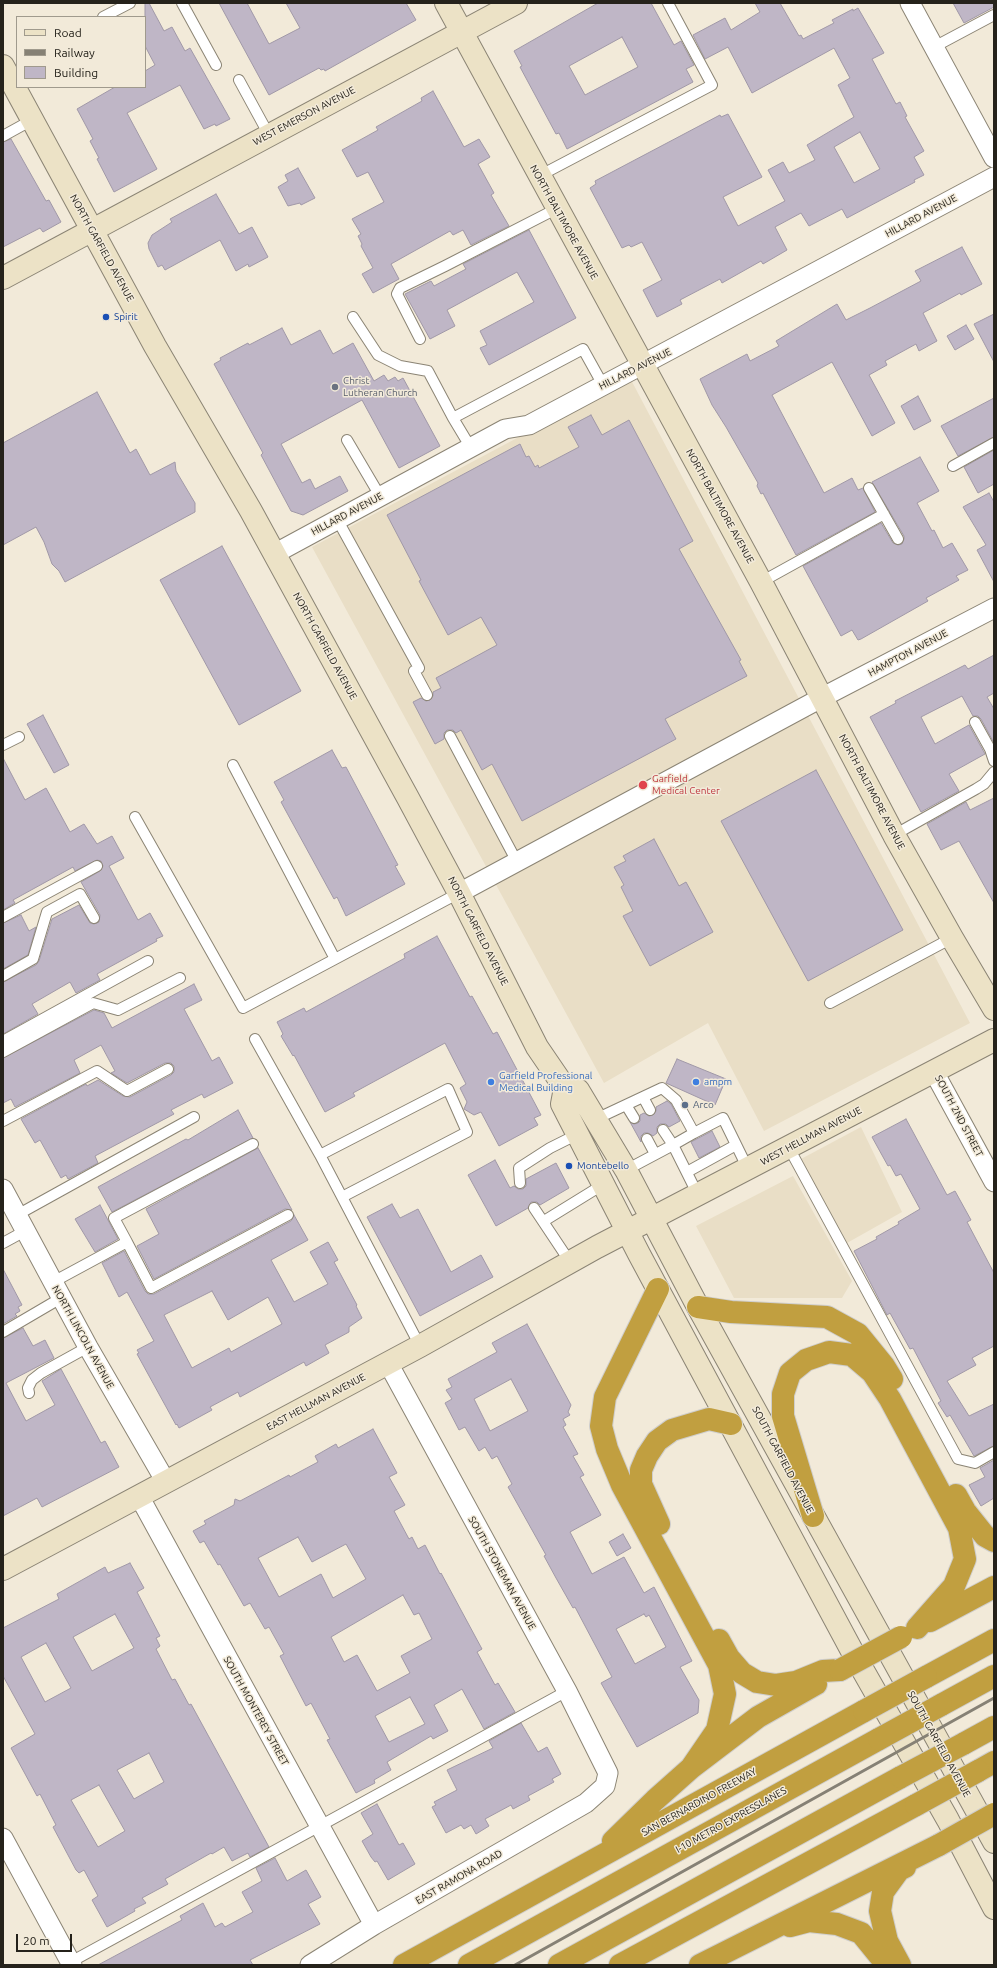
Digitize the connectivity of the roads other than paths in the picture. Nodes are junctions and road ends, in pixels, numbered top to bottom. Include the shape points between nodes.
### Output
1 (130, 3) edge
2 (182, 3) edge
3 (446, 3) edge
4 (516, 3) edge
5 (668, 3) edge
6 (910, 3) edge
7 (994, 15) edge
8 (106, 16) edge
9 (461, 32) junction
10 (934, 47) junction
11 (216, 65) dead end
12 (6, 73) edge
13 (239, 80) dead end
14 (32, 120) junction
15 (269, 135) junction
16 (3, 136) edge
17 (994, 158) edge
18 (539, 176) junction
19 (994, 177) edge
20 (556, 208) junction
21 (91, 230) junction
22 (3, 278) edge
23 (353, 317) dead end
24 (420, 339) dead end
25 (643, 365) junction
26 (603, 385) junction
27 (453, 418) junction
28 (347, 440) dead end
29 (994, 443) edge
30 (471, 448) junction
31 (953, 466) dead end
32 (869, 488) dead end
33 (380, 496) junction
34 (884, 514) junction
35 (338, 519) junction
36 (898, 539) dead end
37 (274, 554) junction
38 (761, 582) junction
39 (994, 608) edge
40 (427, 695) dead end
41 (823, 697) junction
42 (975, 722) dead end
43 (450, 736) dead end
44 (19, 737) dead end
45 (3, 744) edge
46 (994, 761) edge
47 (233, 765) dead end
48 (994, 772) edge
49 (136, 817) dead end
50 (894, 835) junction
51 (517, 862) junction
52 (97, 866) dead end
53 (459, 893) junction
54 (3, 917) edge
55 (94, 918) dead end
56 (952, 938) junction
57 (335, 959) junction
58 (148, 961) dead end
59 (3, 976) edge
60 (180, 978) dead end
61 (830, 1003) dead end
62 (994, 1008) edge
63 (255, 1039) dead end
64 (994, 1040) edge
65 (3, 1041) edge
66 (3, 1052) edge
67 (168, 1069) dead end
68 (934, 1072) junction
69 (565, 1088) junction
70 (643, 1097) junction
71 (626, 1105) junction
72 (650, 1110) dead end
73 (194, 1117) dead end
74 (634, 1118) dead end
75 (596, 1119) junction
76 (3, 1121) edge
77 (663, 1130) dead end
78 (694, 1133) junction
79 (578, 1134) junction
80 (646, 1139) dead end
81 (253, 1144) dead end
82 (673, 1145) junction
83 (736, 1145) junction
84 (789, 1148) junction
85 (655, 1154) junction
86 (320, 1156) junction
87 (748, 1169) junction
88 (626, 1170) junction
89 (687, 1172) junction
90 (994, 1182) edge
91 (520, 1183) dead end
92 (604, 1184) junction
93 (3, 1189) edge
94 (698, 1195) junction
95 (342, 1197) junction
96 (534, 1208) dead end
97 (288, 1215) dead end
98 (650, 1219) junction
99 (544, 1221) junction
100 (21, 1223) junction
101 (628, 1231) junction
102 (127, 1242) junction
103 (3, 1243) edge
104 (570, 1262) junction
105 (658, 1289) junction
106 (57, 1290) junction
107 (698, 1307) junction
108 (3, 1332) edge
109 (420, 1346) junction
110 (88, 1347) junction
111 (388, 1363) junction
112 (29, 1393) dead end
113 (731, 1424) junction
114 (994, 1452) edge
115 (166, 1482) junction
116 (139, 1496) junction
117 (812, 1516) junction
118 (994, 1541) edge
119 (3, 1569) edge
120 (994, 1587) edge
121 (909, 1632) junction
122 (994, 1640) edge
123 (840, 1670) junction
124 (994, 1676) edge
125 (567, 1691) junction
126 (994, 1726) edge
127 (986, 1766) edge
128 (691, 1768) junction
129 (605, 1786) joint
130 (994, 1814) edge
131 (318, 1825) junction
132 (3, 1838) edge
133 (994, 1842) edge
134 (939, 1845) junction
135 (592, 1861) junction
136 (994, 1908) edge
137 (374, 1926) junction
138 (760, 1935) junction
139 (69, 1964) edge
140 (310, 1965) edge
141 (404, 1965) edge
142 (469, 1965) edge
143 (559, 1965) edge
144 (620, 1965) edge
145 (700, 1965) edge
146 (887, 1965) edge
147 (900, 1965) edge

1 - 8 lane
2 - 11 lane
3 - 9 main road, NORTH BALTIMORE AVENUE
4 - 9 main road, WEST EMERSON AVENUE
5 - 18 lane via 712,85
6 - 10 street
7 - 10 lane
9 - 15 main road, WEST EMERSON AVENUE
9 - 18 main road, NORTH BALTIMORE AVENUE
10 - 17 street
12 - 14 main road, NORTH GARFIELD AVENUE
13 - 15 lane
14 - 16 lane
14 - 21 main road, NORTH GARFIELD AVENUE
15 - 21 main road, WEST EMERSON AVENUE
18 - 20 main road, NORTH BALTIMORE AVENUE
19 - 25 street, HILLARD AVENUE
20 - 24 lane via 400,288 397,294
20 - 25 main road, NORTH BALTIMORE AVENUE
21 - 22 main road, WEST EMERSON AVENUE
21 - 37 main road, NORTH GARFIELD AVENUE
23 - 27 lane via 378,356 400,366 428,371
25 - 26 street, HILLARD AVENUE
25 - 38 main road, NORTH BALTIMORE AVENUE
26 - 27 lane via 583,349
26 - 30 street, HILLARD AVENUE via 529,425 504,429
27 - 30 lane
28 - 33 lane
29 - 31 lane
30 - 33 street, HILLARD AVENUE
32 - 34 lane
33 - 35 street, HILLARD AVENUE
34 - 36 lane
34 - 38 lane
35 - 37 street, HILLARD AVENUE
35 - 40 lane via 417,669
37 - 53 main road, NORTH GARFIELD AVENUE
38 - 41 main road, NORTH BALTIMORE AVENUE
39 - 41 street, HAMPTON AVENUE
41 - 50 main road, NORTH BALTIMORE AVENUE
41 - 51 street
42 - 46 lane
43 - 51 lane
44 - 45 lane
47 - 57 lane
48 - 50 lane via 984,784
49 - 57 lane via 243,1008
50 - 56 main road, NORTH BALTIMORE AVENUE
51 - 53 street
52 - 54 lane
53 - 57 lane
53 - 69 main road, NORTH GARFIELD AVENUE via 537,1047
55 - 59 lane via 80,894 47,912 33,960
56 - 61 lane
56 - 62 main road, NORTH BALTIMORE AVENUE
58 - 65 lane
60 - 66 lane via 118,1010 92,1003
63 - 86 lane
64 - 68 main road, WEST HELLMAN AVENUE
67 - 76 lane via 127,1091 98,1071
68 - 84 main road, WEST HELLMAN AVENUE
68 - 90 street, SOUTH 2ND STREET
69 - 75 main road, SOUTH GARFIELD AVENUE via 578,1090
69 - 79 main road via 562,1104
70 - 71 lane
70 - 72 lane
70 - 78 lane via 662,1088 676,1100
71 - 74 lane
71 - 75 lane
73 - 100 lane
75 - 88 main road, SOUTH GARFIELD AVENUE
77 - 82 lane
78 - 82 lane
78 - 83 lane via 723,1118
79 - 91 lane via 519,1168
79 - 92 main road
80 - 85 lane
81 - 102 lane via 114,1218
82 - 85 lane
82 - 89 lane
83 - 87 lane
83 - 89 lane
84 - 87 main road, WEST HELLMAN AVENUE
84 - 114 lane via 958,1460 975,1463
85 - 88 lane
86 - 95 lane
86 - 95 lane via 448,1089 467,1132
87 - 94 main road, WEST HELLMAN AVENUE
88 - 98 main road, SOUTH GARFIELD AVENUE
89 - 94 lane
92 - 99 lane
92 - 101 main road
93 - 100 street, NORTH LINCOLN AVENUE
94 - 98 main road, WEST HELLMAN AVENUE
95 - 109 lane
96 - 99 lane
97 - 102 lane via 152,1288
98 - 101 main road, WEST HELLMAN AVENUE
98 - 107 main road, SOUTH GARFIELD AVENUE
99 - 104 lane
100 - 103 lane
100 - 106 street, NORTH LINCOLN AVENUE
101 - 104 main road, EAST HELLMAN AVENUE
101 - 105 main road
102 - 106 lane
104 - 109 main road, EAST HELLMAN AVENUE
105 - 113 main road
105 - 128 highway via 605,1397 601,1426 607,1449 622,1485 719,1665 725,1694 717,1730
106 - 108 lane
106 - 110 street, NORTH LINCOLN AVENUE
107 - 117 main road, SOUTH GARFIELD AVENUE
107 - 118 highway via 731,1312 827,1317 858,1334 884,1366 965,1511 985,1536
109 - 111 main road, EAST HELLMAN AVENUE
110 - 112 lane via 32,1380 28,1388
110 - 115 street, NORTH LINCOLN AVENUE
111 - 115 main road, EAST HELLMAN AVENUE
111 - 125 street, SOUTH STONEMAN AVENUE
113 - 123 highway via 709,1419 672,1430 657,1441 647,1456 640,1484 729,1658 742,1673 757,1682 776,1685 796,1682 823,1671
113 - 136 main road via 852,1651 948,1820
115 - 116 main road, EAST HELLMAN AVENUE
116 - 119 main road, EAST HELLMAN AVENUE
116 - 131 street, SOUTH MONTEREY STREET
117 - 121 highway via 782,1416 783,1394 790,1373 806,1360 829,1352 852,1355 872,1372 890,1399 959,1528 965,1559 954,1586
117 - 133 main road, SOUTH GARFIELD AVENUE
120 - 121 highway
121 - 123 highway, bridge
122 - 135 highway, SAN BERNARDINO FREEWAY, bridge
123 - 128 highway via 758,1717
124 - 142 highway, I-10 METRO EXPRESSLANES, bridge
125 - 129 street, SOUTH STONEMAN AVENUE via 608,1773
125 - 131 lane
126 - 143 highway, bridge
127 - 144 highway, bridge
128 - 135 highway via 654,1800
129 - 137 street, EAST RAMONA ROAD via 586,1803
130 - 134 highway, bridge
131 - 137 street, SOUTH MONTEREY STREET
131 - 139 lane
132 - 139 street
134 - 138 highway
134 - 147 highway via 899,1870 884,1892 880,1911 887,1941
135 - 141 highway, SAN BERNARDINO FREEWAY
137 - 140 street, EAST RAMONA ROAD
138 - 145 highway
138 - 146 highway via 809,1921 838,1924 861,1933

